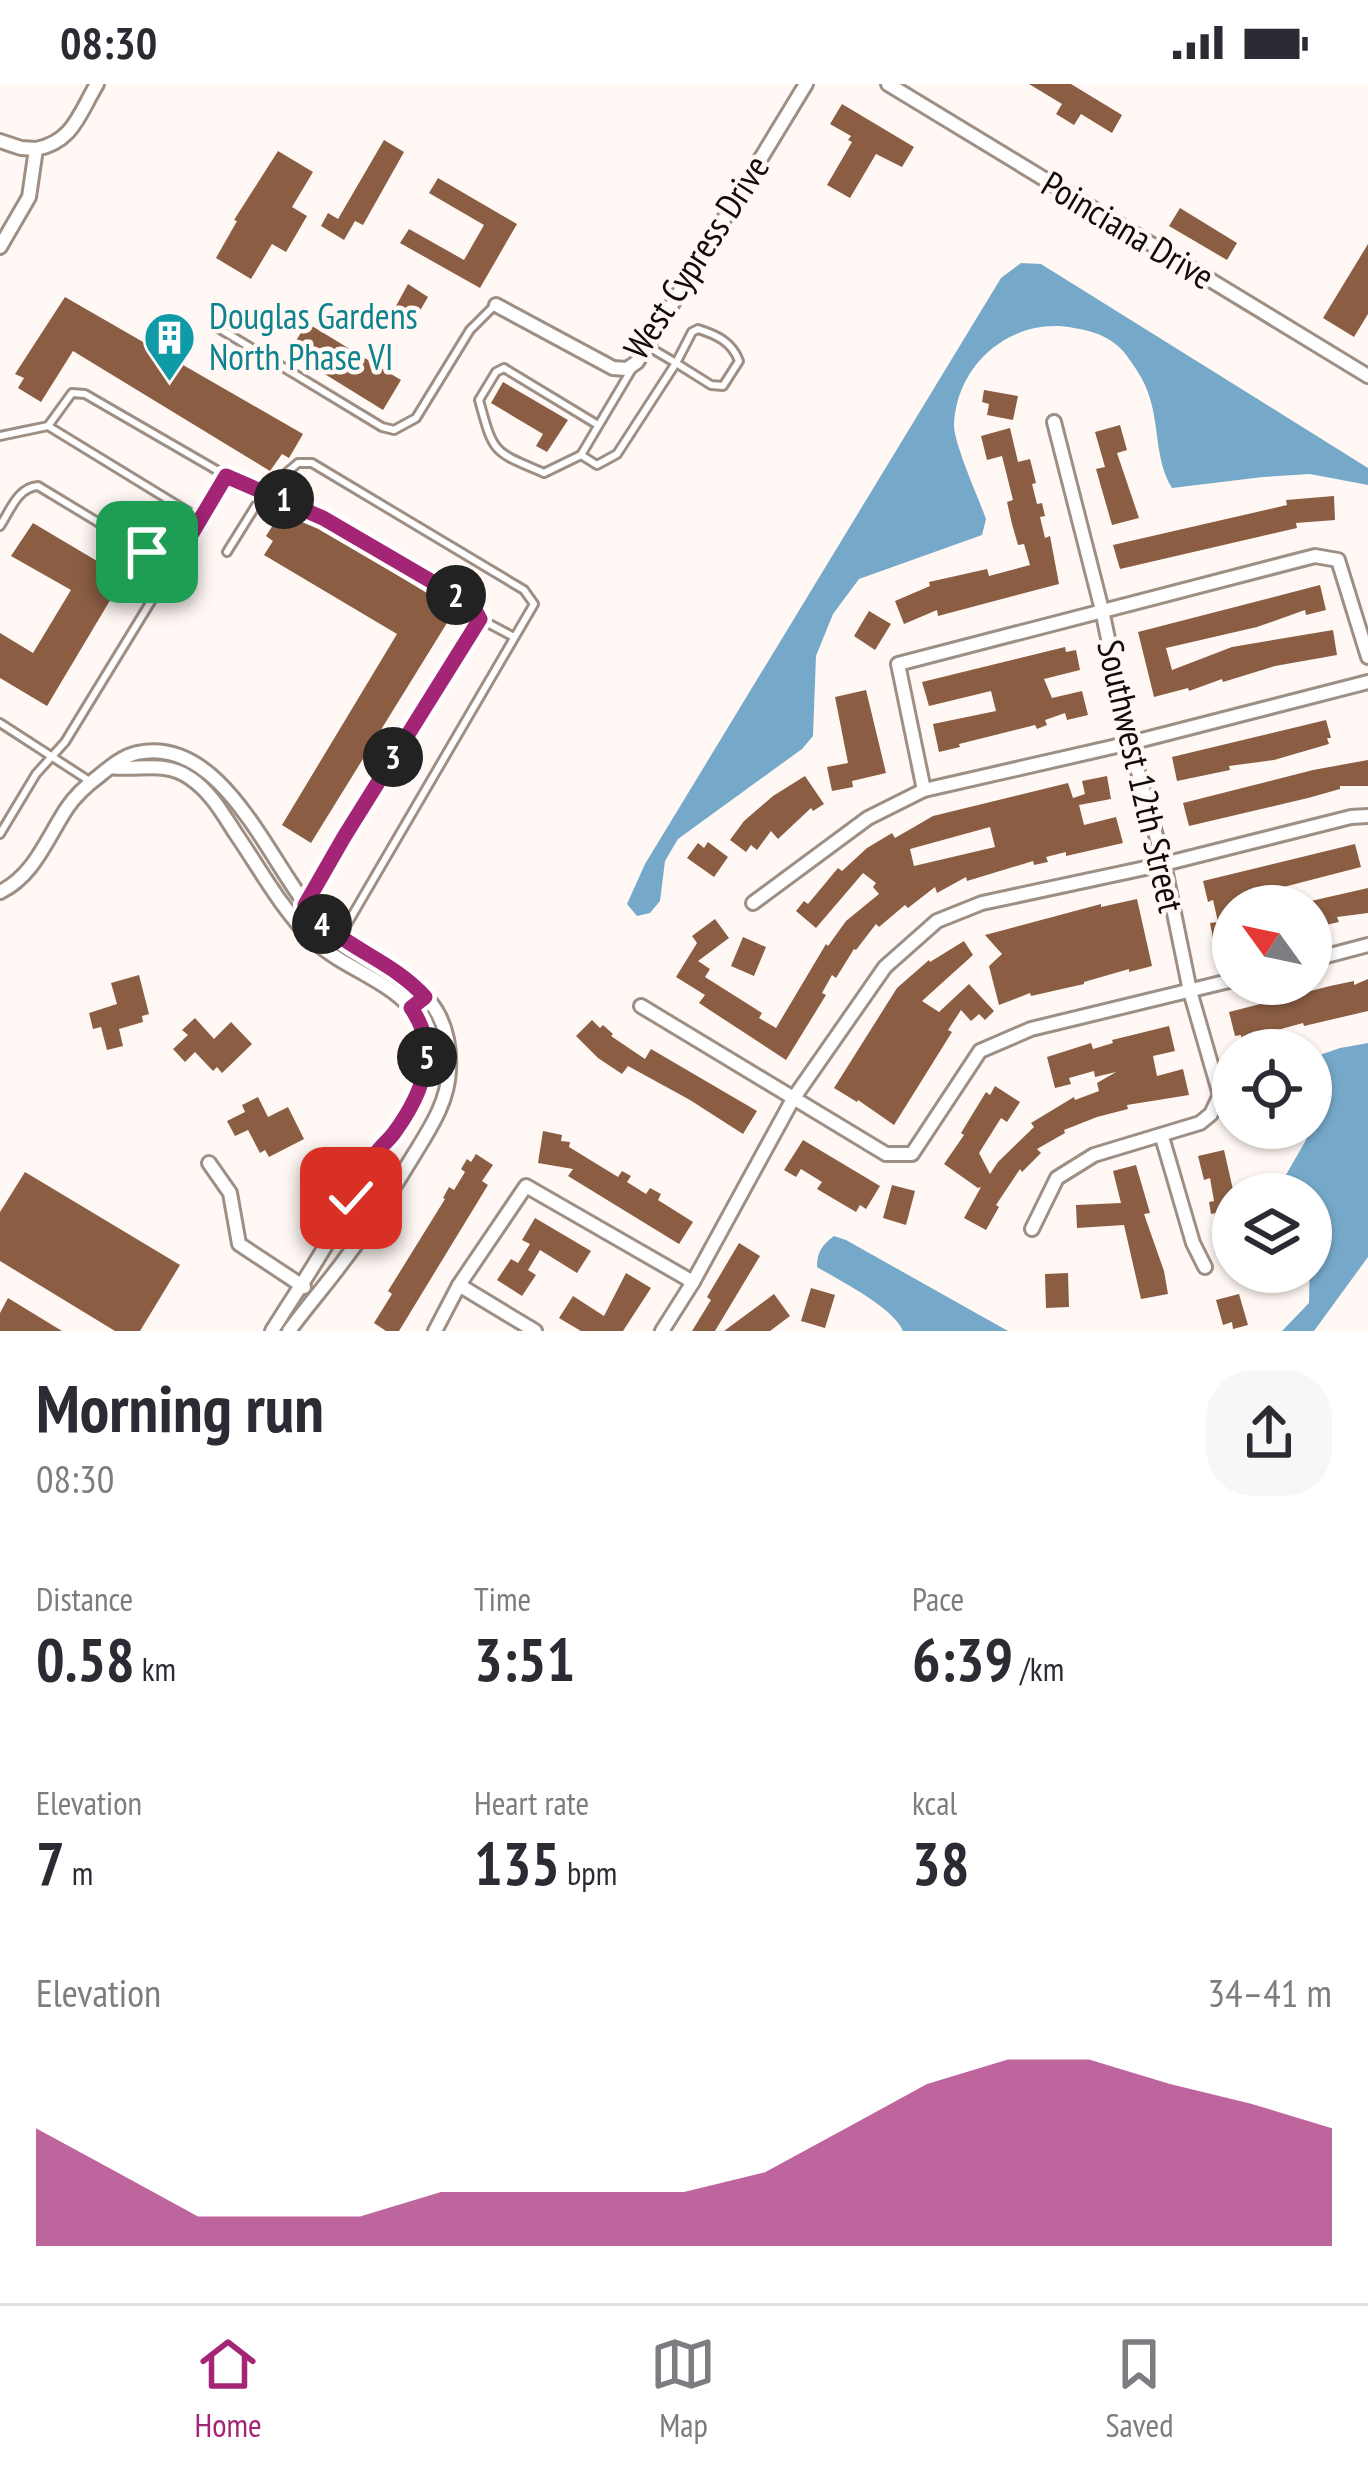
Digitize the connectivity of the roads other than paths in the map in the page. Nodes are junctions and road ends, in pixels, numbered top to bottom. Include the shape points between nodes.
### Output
1 (97, 84) edge
2 (806, 84) edge
3 (888, 84) edge
4 (0, 141) edge
5 (36, 149) junction
6 (0, 247) edge
7 (496, 304) joint
8 (220, 329) dead end
9 (647, 346) junction
10 (637, 362) junction
11 (676, 363) junction
12 (1368, 376) edge
13 (1054, 422) dead end
14 (598, 424) junction
15 (49, 426) junction
16 (0, 436) edge
17 (580, 455) junction
18 (226, 476) junction
19 (266, 491) junction
20 (200, 520) junction
21 (0, 526) edge
22 (227, 552) dead end
23 (172, 567) junction
24 (1102, 610) junction
25 (480, 619) junction
26 (515, 637) junction
27 (1368, 656) edge
28 (1368, 682) edge
29 (0, 723) edge
30 (1130, 743) junction
31 (52, 755) junction
32 (171, 761) junction
33 (91, 782) junction
34 (924, 790) junction
35 (1368, 816) edge
36 (0, 834) edge
37 (1164, 864) junction
38 (0, 892) edge
39 (753, 903) dead end
40 (305, 905) junction
41 (291, 914) junction
42 (339, 938) junction
43 (1368, 945) edge
44 (1332, 954) edge
45 (1212, 985) edge
46 (1190, 991) junction
47 (425, 997) junction
48 (641, 1006) dead end
49 (411, 1008) junction
50 (793, 1099) junction
51 (394, 1133) junction
52 (1162, 1136) junction
53 (419, 1146) junction
54 (209, 1163) dead end
55 (359, 1183) junction
56 (388, 1199) junction
57 (1032, 1229) dead end
58 (1205, 1267) dead end
59 (693, 1282) junction
60 (301, 1285) junction
61 (459, 1285) junction
62 (315, 1294) junction
63 (272, 1331) edge
64 (290, 1331) edge
65 (435, 1331) edge
66 (535, 1331) edge
67 (662, 1331) edge

1 - 5 street via 65,137
2 - 9 street, West Cypress Drive
3 - 12 street, Poinciana Drive
4 - 5 street
5 - 6 street via 28,197
7 - 8 lane via 470,330 416,418 394,430
7 - 10 street, West Cypress Drive via 613,368
9 - 10 street, West Cypress Drive
9 - 11 lane
10 - 14 lane
11 - 11 lane via 698,329 734,347 739,361 723,386
11 - 17 lane via 617,454 597,465
13 - 24 street, Southwest 12th Street
14 - 17 lane
14 - 17 lane via 504,368 479,400 498,453 544,473
15 - 16 lane
15 - 18 lane via 72,393 85,394
15 - 20 lane
18 - 19 lane
18 - 20 lane
19 - 22 lane
19 - 25 lane via 460,598
19 - 26 lane via 298,463 312,463 524,590 534,604
20 - 23 lane
21 - 23 lane via 22,491 38,485
23 - 31 lane
24 - 27 street via 1316,556 1338,560
24 - 30 street, Southwest 12th Street
24 - 34 street via 898,664
25 - 26 lane
25 - 40 lane
26 - 42 lane
28 - 30 street
29 - 31 lane
30 - 34 street
30 - 37 street, Southwest 12th Street
31 - 33 lane
31 - 36 lane
32 - 33 street via 110,766
32 - 40 street via 198,764 217,779
32 - 41 street via 216,804
33 - 38 street via 20,879
34 - 39 street via 868,818
35 - 37 street
37 - 46 street, Southwest 12th Street
37 - 50 street via 982,903 937,921 885,967
40 - 41 street
40 - 42 street
41 - 49 street via 326,950
42 - 47 street
43 - 44 street
45 - 46 street
46 - 50 street via 1031,1028 980,1051 912,1154 886,1154
46 - 52 street, Southwest 12th Street via 1220,1095 1200,1123
47 - 49 street
47 - 53 street via 443,1025 449,1076
48 - 50 street
49 - 51 street via 427,1061
50 - 59 street
51 - 53 street
51 - 55 street
52 - 57 street via 1094,1155 1057,1178
52 - 58 street
53 - 56 street
54 - 60 street via 230,1193 239,1244
55 - 56 street
55 - 60 street
56 - 62 street
59 - 61 street via 526,1186
59 - 67 street
60 - 62 street
60 - 63 street
61 - 65 street
61 - 66 street
62 - 64 street

